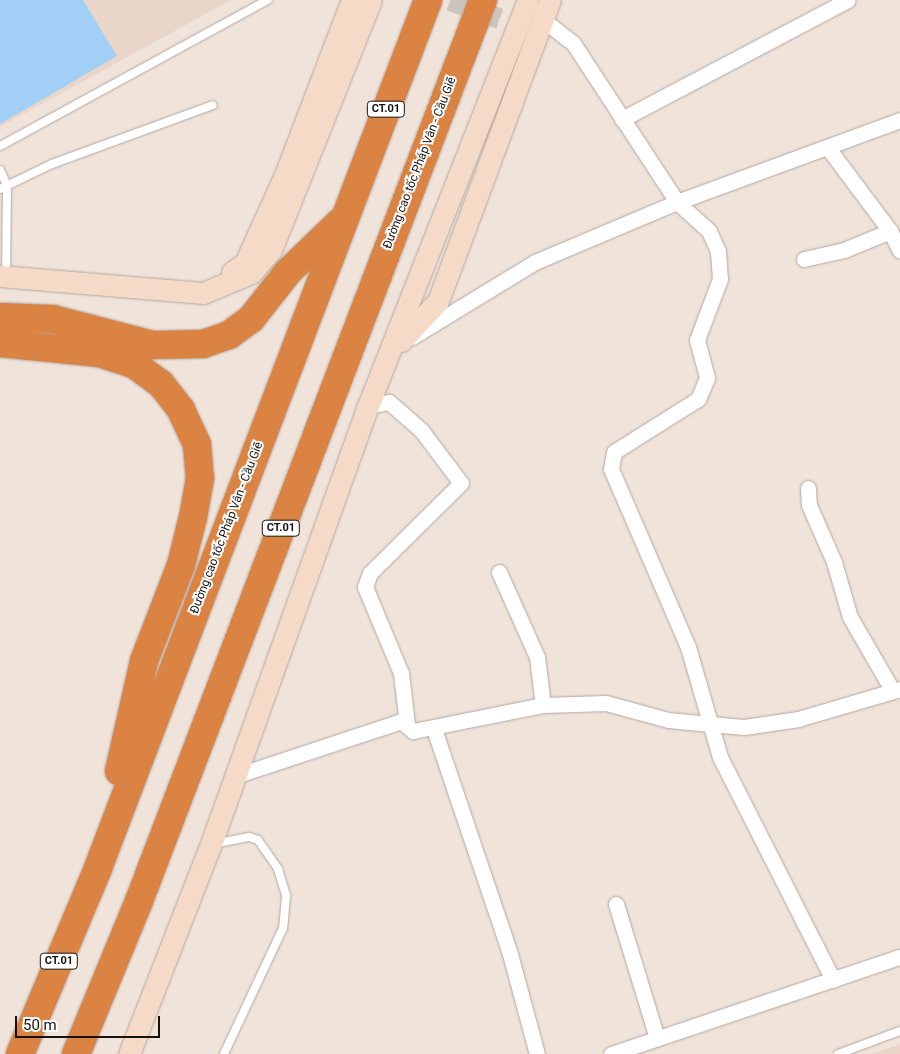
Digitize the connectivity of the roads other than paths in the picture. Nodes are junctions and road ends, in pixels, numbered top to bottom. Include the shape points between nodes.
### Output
1 (268, 0) edge
2 (352, 0) edge
3 (371, 0) edge
4 (428, 0) edge
5 (482, 0) edge
6 (528, 0) edge
7 (848, 0) edge
8 (546, 10) edge
9 (213, 105) dead end
10 (622, 119) junction
11 (900, 120) edge
12 (0, 146) edge
13 (828, 148) junction
14 (0, 170) edge
15 (4, 187) edge
16 (677, 202) junction
17 (344, 218) junction
18 (890, 231) junction
19 (900, 251) edge
20 (804, 259) dead end
21 (3, 276) edge
22 (203, 293) junction
23 (0, 317) edge
24 (0, 343) edge
25 (394, 348) junction
26 (368, 406) junction
27 (808, 488) dead end
28 (500, 572) dead end
29 (896, 688) edge
30 (543, 705) junction
31 (407, 724) junction
32 (708, 724) junction
33 (434, 729) junction
34 (235, 776) junction
35 (211, 844) junction
36 (98, 868) junction
37 (616, 904) dead end
38 (900, 957) edge
39 (833, 980) junction
40 (900, 1032) edge
41 (657, 1038) junction
42 (20, 1054) edge
43 (76, 1054) edge
44 (129, 1054) edge
45 (224, 1054) edge
46 (538, 1054) edge
47 (611, 1054) edge
48 (838, 1054) edge

1 - 12 lane
2 - 22 street via 285,176 245,263
3 - 22 street via 271,250 251,273
4 - 17 highway, Đường cao tốc Pháp Vân - Cầu Giẽ / CT.01
5 - 43 highway, Đường cao tốc Pháp Vân - Cầu Giẽ / CT.01 via 142,892
6 - 25 street
7 - 10 street
8 - 10 street via 573,43
8 - 25 street via 438,301
9 - 15 lane
10 - 16 street
11 - 13 street
13 - 16 street
13 - 18 street
14 - 15 lane
15 - 21 lane
16 - 25 street via 535,262
16 - 32 street via 709,231 718,251 720,279 697,340 708,378 698,400 614,452 611,469 688,647
17 - 23 highway via 288,272 251,319 228,335 203,344 152,345 53,320
17 - 36 highway, Đường cao tốc Pháp Vân - Cầu Giẽ / CT.01
18 - 19 street
18 - 20 street via 844,250
21 - 22 street
24 - 36 highway via 99,353 135,365 161,384 181,410 197,445 200,478 193,516 181,565 144,661
25 - 26 street
26 - 31 street via 389,402 421,430 461,484 370,573 365,587 401,672
26 - 34 street
27 - 29 street via 809,505 834,562 850,617
28 - 30 street via 537,657
29 - 32 street via 798,719 744,727
30 - 32 street via 606,703 668,720
30 - 33 street via 458,719
31 - 33 street via 413,731
31 - 34 street via 401,720
32 - 39 street via 720,757
33 - 46 street via 510,954
34 - 35 street
35 - 44 street
35 - 45 lane via 249,837 258,840 278,869 286,896 283,928
36 - 42 highway, Đường cao tốc Pháp Vân - Cầu Giẽ / CT.01
37 - 41 street
38 - 39 street
39 - 41 street
40 - 48 lane
41 - 47 street

